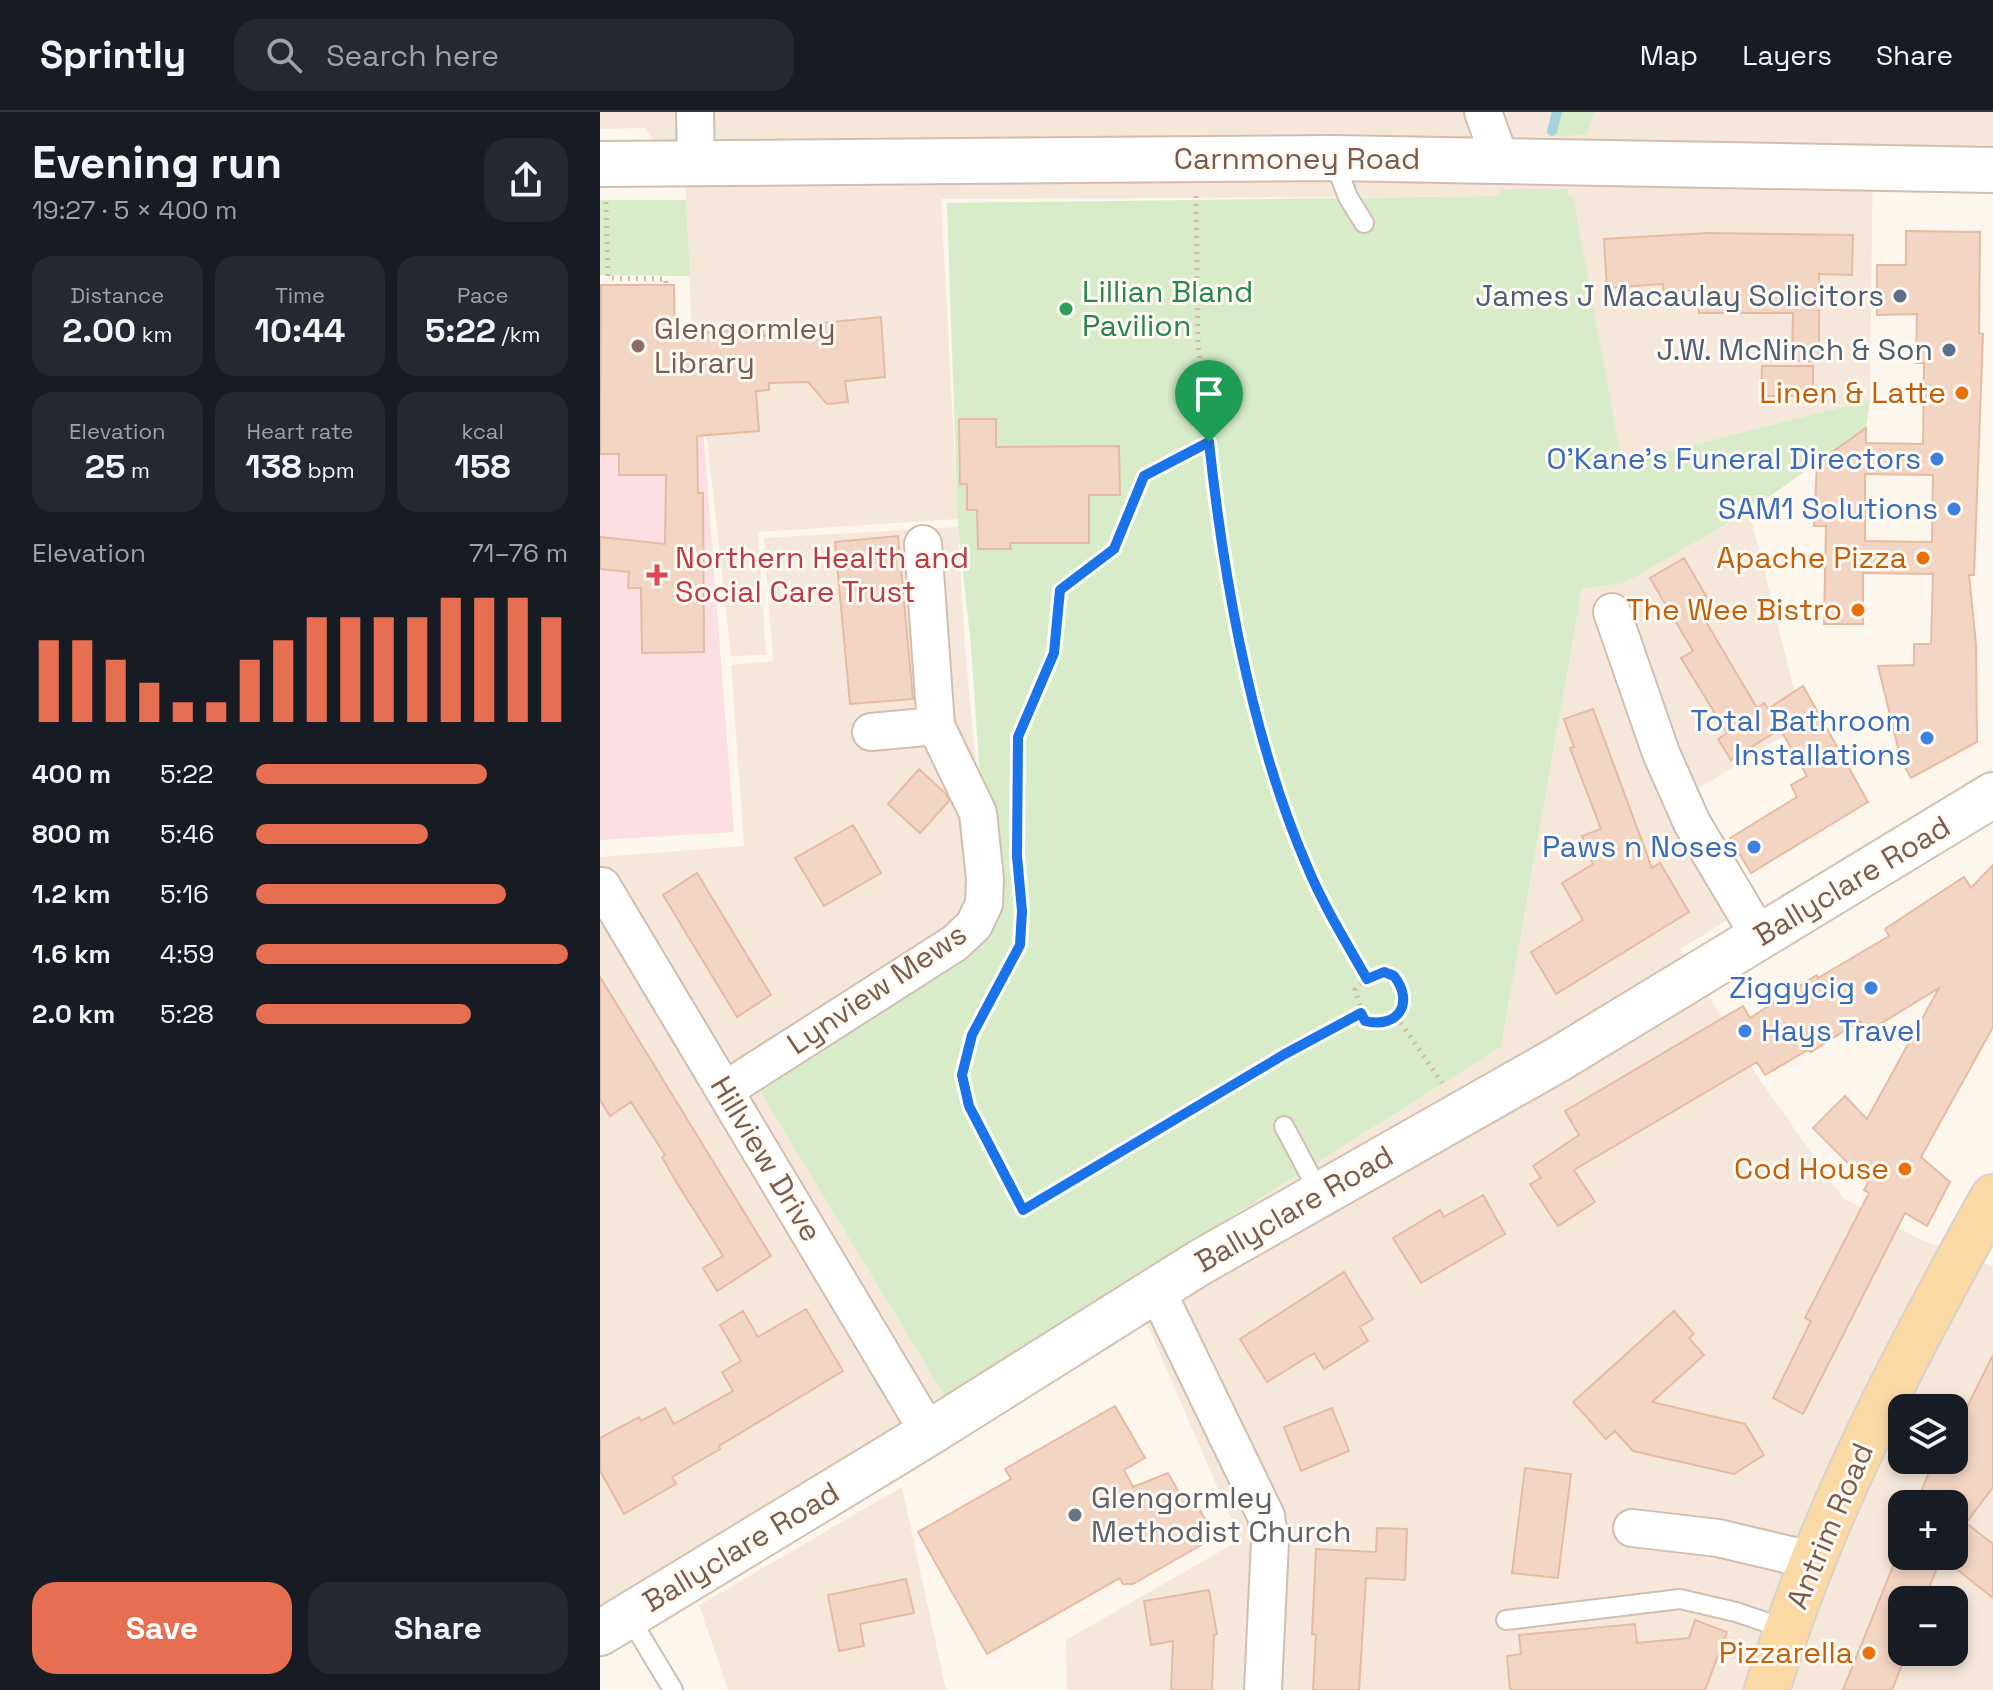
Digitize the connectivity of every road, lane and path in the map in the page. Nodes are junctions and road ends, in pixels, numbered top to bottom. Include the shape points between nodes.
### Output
1 (695, 112) edge
2 (1483, 112) edge
3 (1196, 158) junction
4 (1333, 158) junction
5 (1495, 161) junction
6 (696, 164) junction
7 (1993, 170) edge
8 (603, 178) edge
9 (1364, 223) dead end
10 (666, 285) dead end
11 (1209, 442) junction
12 (923, 544) dead end
13 (1612, 612) dead end
14 (936, 726) junction
15 (871, 732) dead end
16 (1993, 795) edge
17 (1016, 828) dead end
18 (1020, 883) dead end
19 (602, 886) edge
20 (1760, 937) junction
21 (1367, 979) junction
22 (1361, 1013) junction
23 (1396, 1016) junction
24 (725, 1090) junction
25 (1463, 1113) junction
26 (1284, 1126) dead end
27 (1320, 1194) junction
28 (1993, 1197) edge
29 (1156, 1289) junction
30 (929, 1433) junction
31 (1632, 1528) dead end
32 (1811, 1560) junction
33 (1506, 1620) dead end
34 (614, 1624) edge
35 (1786, 1629) junction
36 (673, 1690) edge
37 (1263, 1690) edge
38 (1767, 1690) edge

1 - 6 street
2 - 5 street
3 - 4 main road, Carnmoney Road
3 - 6 main road, Carnmoney Road
3 - 11 path via 1198,344
4 - 5 main road, Carnmoney Road
4 - 9 lane
5 - 7 main road, Carnmoney Road
6 - 8 main road, Carnmoney Road
8 - 10 path via 608,278 666,279
11 - 17 path via 1144,476 1114,549 1060,590 1054,653 1018,737
11 - 21 path via 1246,665 1278,789 1307,868
12 - 14 street, Lynview Mews
13 - 20 street via 1661,753 1692,823
14 - 15 street
14 - 24 street, Lynview Mews via 978,813 984,904 974,925 955,943
16 - 20 main road, Ballyclare Road
18 - 22 path via 1020,945 972,1035 962,1075 969,1106 1023,1210
19 - 24 street, Hillview Drive
20 - 25 main road, Ballyclare Road
21 - 22 path via 1355,990
21 - 23 path via 1384,972 1394,976 1406,998
22 - 23 path via 1365,1021 1377,1024
23 - 25 path
24 - 30 street, Hillview Drive
25 - 27 main road, Ballyclare Road
26 - 27 lane
27 - 29 main road, Ballyclare Road
28 - 32 main road, Antrim Road via 1899,1374
29 - 30 main road, Ballyclare Road
29 - 37 street via 1266,1516 1270,1541
30 - 34 main road, Ballyclare Road
31 - 32 street via 1718,1538
32 - 35 main road, Antrim Road
33 - 35 lane via 1680,1599
34 - 36 lane
35 - 38 main road, Antrim Road

